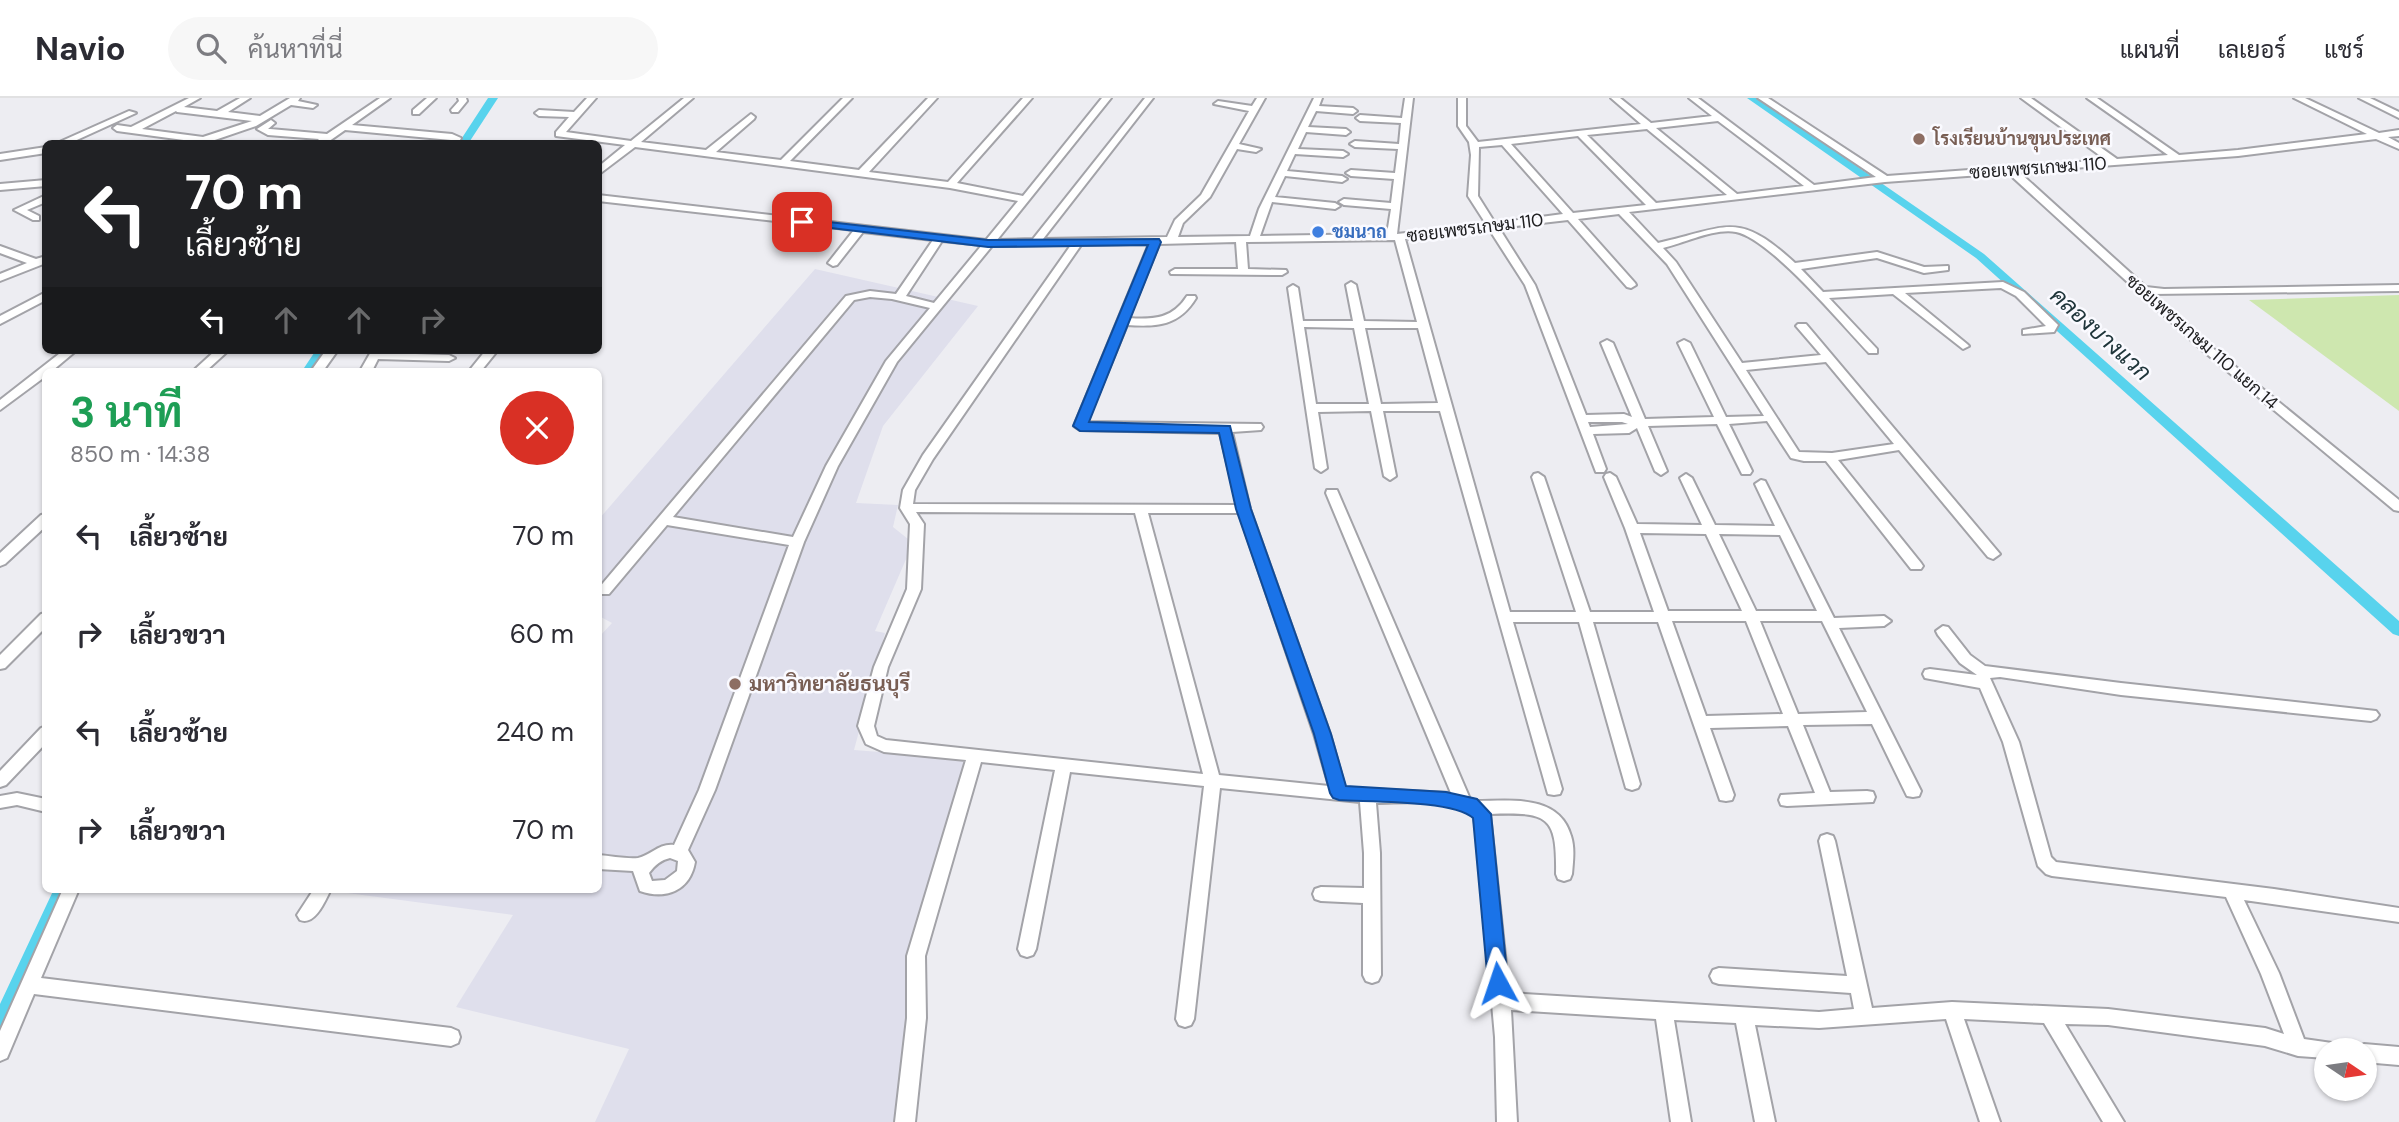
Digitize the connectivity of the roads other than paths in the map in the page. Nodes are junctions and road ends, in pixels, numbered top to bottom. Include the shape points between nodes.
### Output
1 (196, 98) edge
2 (246, 98) edge
3 (386, 98) edge
4 (432, 98) edge
5 (461, 98) edge
6 (592, 98) edge
7 (689, 98) edge
8 (848, 98) edge
9 (933, 98) edge
10 (1028, 98) edge
11 (1107, 98) edge
12 (1149, 98) edge
13 (1261, 98) edge
14 (1318, 98) edge
15 (1409, 98) edge
16 (1462, 98) edge
17 (1615, 98) edge
18 (1693, 98) edge
19 (1762, 98) edge
20 (2025, 98) edge
21 (2091, 98) edge
22 (2298, 98) edge
23 (2363, 98) edge
24 (292, 100) edge
25 (1218, 104) dead end
26 (313, 105) dead end
27 (1314, 108) junction
28 (177, 109) junction
29 (1255, 109) junction
30 (455, 110) dead end
31 (416, 112) dead end
32 (132, 113) dead end
33 (539, 113) dead end
34 (219, 114) junction
35 (575, 114) junction
36 (2399, 115) edge
37 (751, 117) dead end
38 (1720, 118) junction
39 (260, 119) junction
40 (1406, 121) junction
41 (271, 123) dead end
42 (1647, 126) junction
43 (343, 127) junction
44 (117, 128) dead end
45 (1303, 129) junction
46 (133, 130) junction
47 (1346, 132) dead end
48 (2399, 132) edge
49 (405, 133) junction
50 (1580, 133) junction
51 (2378, 136) junction
52 (328, 137) junction
53 (68, 140) edge
54 (204, 140) joint
55 (324, 140) edge
56 (397, 140) edge
57 (455, 140) edge
58 (1503, 142) junction
59 (633, 144) junction
60 (1355, 145) dead end
61 (1474, 145) junction
62 (1233, 146) junction
63 (2399, 146) edge
64 (1403, 147) junction
65 (1256, 149) dead end
66 (42, 151) edge
67 (1292, 151) junction
68 (709, 153) junction
69 (1343, 154) dead end
70 (0, 157) edge
71 (2176, 157) junction
72 (784, 162) junction
73 (2116, 163) junction
74 (602, 169) edge
75 (2011, 170) junction
76 (862, 173) junction
77 (1281, 173) junction
78 (1399, 176) junction
79 (1883, 180) junction
80 (42, 183) edge
81 (950, 186) junction
82 (0, 187) edge
83 (1814, 189) junction
84 (1736, 198) junction
85 (602, 199) edge
86 (1025, 199) junction
87 (1269, 199) junction
88 (42, 200) edge
89 (1396, 206) junction
90 (1655, 208) junction
91 (1622, 211) junction
92 (1568, 217) junction
93 (36, 218) dead end
94 (1491, 228) junction
95 (860, 229) junction
96 (1396, 237) junction
97 (939, 238) junction
98 (1254, 240) junction
99 (1171, 241) junction
100 (1241, 241) junction
101 (1079, 242) junction
102 (1155, 242) junction
103 (988, 243) junction
104 (1035, 243) junction
105 (1658, 246) junction
106 (0, 249) edge
107 (41, 261) edge
108 (833, 263) dead end
109 (1791, 267) junction
110 (1944, 268) dead end
111 (1175, 272) dead end
112 (1243, 272) junction
113 (1282, 272) dead end
114 (0, 278) edge
115 (1351, 285) dead end
116 (1632, 285) dead end
117 (1293, 288) dead end
118 (2399, 288) edge
119 (2143, 290) junction
120 (1897, 292) junction
121 (1819, 295) junction
122 (42, 297) edge
123 (1191, 298) dead end
124 (898, 299) junction
125 (935, 306) junction
126 (0, 321) edge
127 (1123, 321) junction
128 (1298, 324) junction
129 (1359, 325) junction
130 (1424, 325) junction
131 (1802, 326) dead end
132 (2027, 332) dead end
133 (1607, 343) dead end
134 (1684, 343) dead end
135 (1963, 346) dead end
136 (1874, 351) dead end
137 (66, 354) edge
138 (218, 354) edge
139 (389, 354) edge
140 (489, 354) edge
141 (1829, 358) junction
142 (449, 359) dead end
143 (1738, 367) junction
144 (48, 368) edge
145 (202, 368) edge
146 (477, 368) edge
147 (42, 373) edge
148 (0, 406) edge
149 (1375, 407) junction
150 (1446, 407) junction
151 (1311, 408) junction
152 (1762, 419) dead end
153 (1721, 420) junction
154 (1638, 423) junction
155 (1583, 425) junction
156 (1257, 427) dead end
157 (1225, 429) junction
158 (1903, 446) junction
159 (1829, 456) junction
160 (1321, 468) dead end
161 (1661, 471) dead end
162 (1746, 471) dead end
163 (1390, 476) dead end
164 (1538, 477) dead end
165 (1686, 478) dead end
166 (1760, 484) dead end
167 (1332, 493) dead end
168 (1140, 507) junction
169 (2399, 507) edge
170 (906, 508) junction
171 (1244, 509) junction
172 (665, 520) junction
173 (42, 523) edge
174 (1632, 528) junction
175 (1709, 530) junction
176 (1784, 531) junction
177 (797, 542) junction
178 (1993, 554) dead end
179 (0, 561) edge
180 (1916, 566) dead end
181 (604, 591) dead end
182 (1584, 616) junction
183 (1751, 616) junction
184 (1505, 617) junction
185 (1663, 617) junction
186 (1827, 620) junction
187 (1884, 621) dead end
188 (42, 622) edge
189 (1943, 631) dead end
190 (0, 664) edge
191 (1930, 674) dead end
192 (1984, 678) junction
193 (2371, 715) dead end
194 (1792, 718) junction
195 (1876, 718) junction
196 (1702, 722) junction
197 (42, 736) edge
198 (975, 755) junction
199 (1064, 765) junction
200 (0, 781) edge
201 (1213, 781) junction
202 (1632, 784) dead end
203 (1554, 789) dead end
204 (1913, 791) dead end
205 (1339, 793) junction
206 (1726, 795) dead end
207 (1367, 796) junction
208 (1867, 797) dead end
209 (1825, 798) junction
210 (1787, 800) dead end
211 (0, 802) edge
212 (42, 805) edge
213 (1470, 805) junction
214 (1827, 841) dead end
215 (679, 853) junction
216 (602, 862) edge
217 (644, 865) junction
218 (1564, 874) dead end
219 (2231, 891) junction
220 (69, 893) edge
221 (320, 893) edge
222 (1321, 894) dead end
223 (1372, 896) junction
224 (306, 915) dead end
225 (2399, 915) edge
226 (1027, 949) dead end
227 (1372, 975) dead end
228 (1719, 976) dead end
229 (31, 985) junction
230 (1859, 985) junction
231 (1500, 1002) junction
232 (1952, 1010) junction
233 (1664, 1012) junction
234 (2050, 1015) junction
235 (1865, 1016) junction
236 (1744, 1017) junction
237 (1185, 1019) dead end
238 (451, 1037) dead end
239 (2298, 1047) junction
240 (2314, 1048) edge
241 (0, 1052) edge
242 (2377, 1054) edge
243 (2399, 1056) edge
244 (905, 1122) edge
245 (1507, 1122) edge
246 (1681, 1122) edge
247 (1765, 1122) edge
248 (1990, 1122) edge
249 (2114, 1122) edge

1 - 28 street
2 - 34 street
3 - 43 street
4 - 31 street
5 - 30 street via 463,102
6 - 35 street
7 - 59 street
8 - 72 street
9 - 76 street
10 - 81 street
11 - 86 street
12 - 104 street
13 - 29 street
14 - 27 street
15 - 40 street
16 - 61 street via 1462,126
17 - 42 street
18 - 38 street
19 - 79 street
20 - 73 street
21 - 71 street
22 - 51 street
23 - 36 street
24 - 26 street
24 - 39 street
25 - 29 street
27 - 40 street
27 - 45 street
28 - 34 street
28 - 46 street
29 - 62 street
32 - 53 street
33 - 35 street
34 - 39 street
35 - 59 street via 559,134
37 - 68 street
38 - 42 street
38 - 83 street
39 - 54 street
40 - 64 street
41 - 52 street via 261,129
42 - 50 street
42 - 84 street
43 - 49 street
43 - 52 street
44 - 46 street
45 - 47 street
45 - 67 street
46 - 54 street
48 - 51 street, ซอยเพชรเกษม 110
49 - 56 street
49 - 57 street
50 - 58 street
50 - 90 street
51 - 63 street
51 - 71 street, ซอยเพชรเกษม 110
52 - 55 street
58 - 61 street
58 - 92 street
59 - 68 street
59 - 74 street
60 - 64 street
61 - 94 street via 1473,196
62 - 65 street
62 - 99 street via 1205,197 1179,222
64 - 78 street
66 - 70 street
67 - 69 street
67 - 77 street
68 - 72 street
71 - 73 street, ซอยเพชรเกษม 110
72 - 76 street
73 - 75 street, ซอยเพชรเกษม 110
75 - 79 street, ซอยเพชรเกษม 110
75 - 119 street, ซอยเพชรเกษม 110 แยก 14
76 - 81 street
77 - 78 street
77 - 87 street
78 - 89 street
79 - 83 street, ซอยเพชรเกษม 110
80 - 82 street
81 - 86 street
83 - 84 street, ซอยเพชรเกษม 110
84 - 90 street, ซอยเพชรเกษม 110
85 - 95 street, ซอยเพชรเกษม 110
86 - 103 street
87 - 89 street
87 - 98 street
88 - 93 street via 19,210
89 - 96 street
90 - 91 street, ซอยเพชรเกษม 110
91 - 92 street, ซอยเพชรเกษม 110
91 - 105 street
92 - 94 street, ซอยเพชรเกษม 110
92 - 116 street
94 - 96 street, ซอยเพชรเกษม 110
94 - 155 street via 1530,285
95 - 97 street, ซอยเพชรเกษม 110
95 - 108 street
96 - 98 street, ซอยเพชรเกษม 110
96 - 130 street
97 - 103 street, ซอยเพชรเกษม 110
97 - 124 street
98 - 100 street, ซอยเพชรเกษม 110
99 - 100 street, ซอยเพชรเกษม 110
99 - 102 street, ซอยเพชรเกษม 110
100 - 112 street
101 - 102 street, ซอยเพชรเกษม 110
101 - 104 street, ซอยเพชรเกษม 110
101 - 170 street via 927,458 909,490
102 - 127 street
103 - 104 street, ซอยเพชรเกษม 110
103 - 125 street
105 - 109 street via 1740,229 1754,235
105 - 143 street
106 - 107 street
107 - 114 street
109 - 110 street via 1877,255 1922,271
109 - 121 street
111 - 112 street
112 - 113 street
115 - 129 street
117 - 128 street
118 - 119 street
119 - 169 street, ซอยเพชรเกษม 110 แยก 14 via 2206,348
120 - 121 street
120 - 132 street via 2003,285 2020,294 2052,325 2050,330
120 - 135 street
121 - 136 street
122 - 126 street
123 - 127 street via 1187,307 1168,320
124 - 125 street
124 - 172 street via 871,294 850,298
125 - 177 street via 892,361 832,466
127 - 157 street via 1080,426
128 - 129 street
128 - 151 street
129 - 130 street
129 - 149 street
130 - 150 street
131 - 141 street
133 - 154 street
134 - 153 street
137 - 144 street
138 - 145 street
139 - 142 street
140 - 146 street
141 - 143 street
141 - 158 street
143 - 159 street via 1795,455
147 - 148 street
149 - 150 street
149 - 151 street
149 - 163 street
150 - 184 street
151 - 160 street
152 - 153 street
153 - 154 street
153 - 162 street
154 - 155 street via 1624,418
154 - 161 street
155 - 174 street
156 - 157 street
157 - 171 street
158 - 159 street
158 - 178 street
159 - 180 street
164 - 182 street
165 - 175 street
166 - 176 street
167 - 213 street
168 - 170 street
168 - 171 street
168 - 201 street
170 - 198 street via 917,524 914,589 881,667 867,733 884,746
171 - 205 street
172 - 177 street
172 - 181 street
173 - 179 street
174 - 175 street
174 - 185 street
175 - 176 street
175 - 183 street
176 - 186 street
177 - 215 street via 707,790
182 - 184 street
182 - 185 street
182 - 202 street
183 - 185 street
183 - 186 street
183 - 194 street
184 - 203 street
185 - 196 street
186 - 187 street
186 - 195 street
188 - 190 street
189 - 192 street
191 - 192 street
192 - 193 street via 1986,671 2000,672 2121,690
192 - 219 street via 2011,742 2045,861 2052,869
194 - 195 street
194 - 196 street
194 - 209 street
195 - 204 street
196 - 206 street
197 - 200 street
198 - 199 street
198 - 244 street via 916,956 916,1033
199 - 201 street
199 - 226 street
201 - 205 street
201 - 237 street
205 - 207 street
207 - 213 street
207 - 223 street
208 - 209 street
209 - 210 street
211 - 212 street via 17,799
213 - 218 street via 1548,813 1563,835
213 - 231 street via 1482,814
214 - 230 street
215 - 217 street via 660,853
215 - 217 street via 685,856 687,868 671,886 646,886 641,873
216 - 217 street
219 - 225 street
219 - 239 street
220 - 229 street
221 - 224 street
222 - 223 street
223 - 227 street
228 - 230 street
229 - 238 street
229 - 241 street
230 - 235 street
231 - 233 street
231 - 245 street
232 - 234 street
232 - 235 street
232 - 248 street
233 - 236 street
233 - 246 street
234 - 239 street via 2108,1017 2264,1037
234 - 249 street
235 - 236 street via 1819,1020
236 - 247 street
239 - 240 street
242 - 243 street

